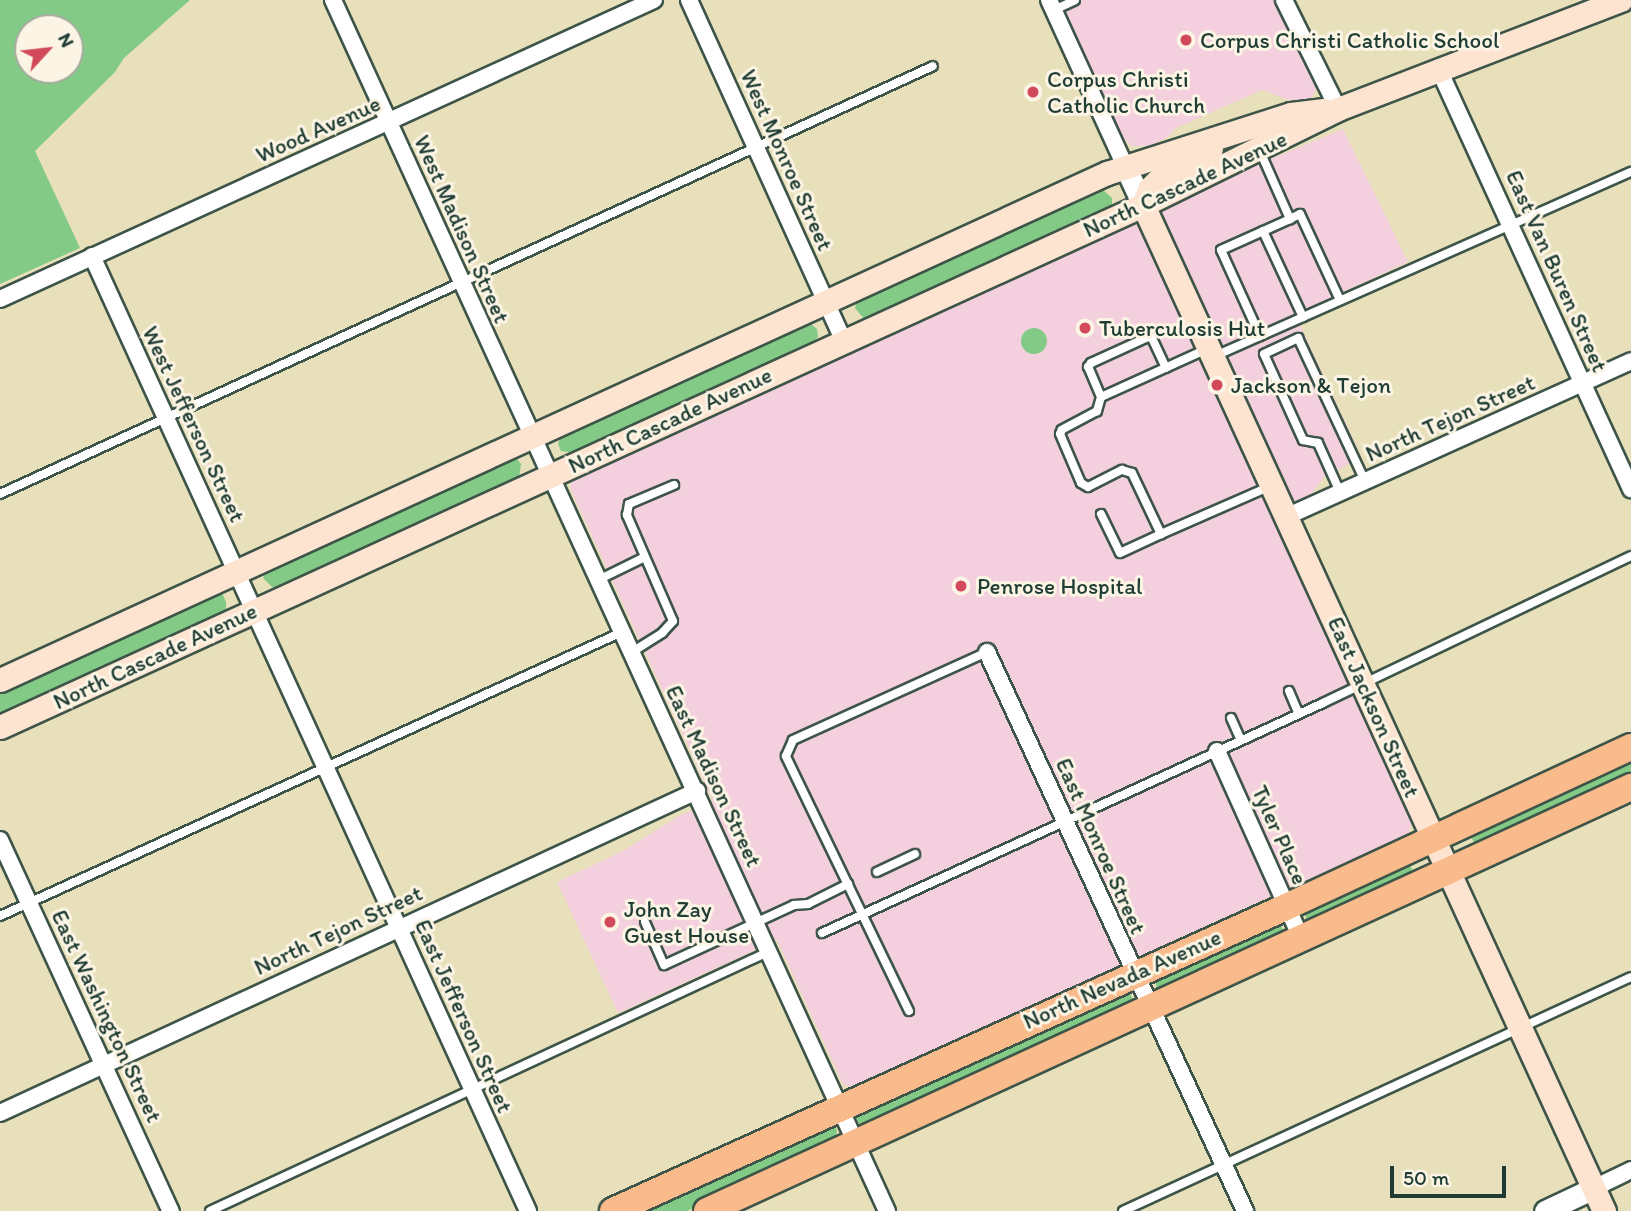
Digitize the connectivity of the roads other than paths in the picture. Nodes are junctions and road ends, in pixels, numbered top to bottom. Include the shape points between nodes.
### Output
1 (333, 0) edge
2 (654, 0) edge
3 (689, 0) edge
4 (1075, 0) edge
5 (1284, 0) edge
6 (1621, 0) edge
7 (1052, 5) edge
8 (933, 66) dead end
9 (1440, 72) junction
10 (1338, 109) junction
11 (388, 122) junction
12 (1254, 125) junction
13 (757, 146) junction
14 (1259, 149) junction
15 (1125, 166) junction
16 (1631, 172) edge
17 (1143, 205) junction
18 (1290, 219) junction
19 (1511, 223) junction
20 (1263, 231) junction
21 (92, 256) junction
22 (463, 284) junction
23 (0, 299) edge
24 (826, 300) junction
25 (1340, 300) junction
26 (1303, 317) junction
27 (1260, 336) junction
28 (843, 339) junction
29 (1212, 352) junction
30 (1631, 361) edge
31 (1166, 368) junction
32 (1583, 383) junction
33 (1101, 397) junction
34 (166, 418) junction
35 (531, 437) junction
36 (549, 476) junction
37 (1365, 481) junction
38 (674, 485) dead end
39 (1273, 485) junction
40 (1631, 489) edge
41 (1340, 492) junction
42 (0, 494) edge
43 (1101, 514) dead end
44 (1288, 516) junction
45 (1161, 534) junction
46 (1631, 556) edge
47 (645, 557) junction
48 (236, 571) junction
49 (598, 580) junction
50 (254, 611) junction
51 (622, 632) junction
52 (632, 652) junction
53 (987, 652) joint
54 (0, 680) edge
55 (1364, 683) junction
56 (1289, 691) dead end
57 (1299, 714) junction
58 (1231, 718) dead end
59 (0, 727) edge
60 (1241, 740) junction
61 (1631, 747) edge
62 (1217, 751) junction
63 (325, 767) junction
64 (1631, 787) edge
65 (696, 791) junction
66 (1065, 822) junction
67 (1433, 838) junction
68 (0, 840) edge
69 (915, 854) dead end
70 (1448, 870) junction
71 (877, 872) dead end
72 (848, 884) junction
73 (29, 903) junction
74 (1286, 906) junction
75 (862, 914) junction
76 (0, 916) edge
77 (645, 922) dead end
78 (756, 923) junction
79 (399, 926) junction
80 (822, 933) dead end
81 (1301, 938) junction
82 (768, 952) junction
83 (1133, 973) junction
84 (1631, 976) edge
85 (1150, 1008) junction
86 (909, 1011) dead end
87 (1520, 1026) junction
88 (104, 1063) junction
89 (473, 1089) junction
90 (839, 1108) junction
91 (0, 1113) edge
92 (856, 1143) junction
93 (1223, 1165) junction
94 (1631, 1170) edge
95 (1594, 1188) junction
96 (171, 1211) edge
97 (210, 1211) edge
98 (528, 1211) edge
99 (613, 1211) edge
100 (707, 1211) edge
101 (887, 1211) edge
102 (1123, 1211) edge
103 (1245, 1211) edge
104 (1545, 1211) edge
105 (1604, 1211) edge

1 - 11 street, West Madison Street
2 - 11 street, Wood Avenue
3 - 13 street, West Monroe Street
4 - 7 lane
5 - 10 street
6 - 9 main road, North Cascade Avenue
7 - 15 street
8 - 13 lane
9 - 10 main road, North Cascade Avenue
9 - 19 street, East Van Buren Street
10 - 12 main road, North Cascade Avenue via 1291,114
10 - 14 main road, North Cascade Avenue
11 - 21 street, Wood Avenue
11 - 22 street, West Madison Street
12 - 15 main road, North Cascade Avenue
12 - 17 main road via 1164,174 1149,189
13 - 22 lane
13 - 24 street, West Monroe Street
14 - 17 main road, North Cascade Avenue
14 - 18 lane
15 - 17 street
15 - 24 main road, North Cascade Avenue
16 - 19 lane
17 - 28 main road, North Cascade Avenue
17 - 29 main road, East Jackson Street
18 - 20 lane
18 - 25 lane via 1300,214
19 - 25 lane
19 - 32 street, East Van Buren Street
20 - 26 lane
20 - 27 lane via 1221,250
21 - 23 street, Wood Avenue
21 - 34 street, West Jefferson Street
22 - 34 lane
22 - 35 street, West Madison Street
24 - 28 street, West Monroe Street
24 - 35 main road, North Cascade Avenue
25 - 26 lane
26 - 27 lane
27 - 29 lane
28 - 36 main road, North Cascade Avenue
29 - 31 lane
29 - 39 main road, East Jackson Street
30 - 32 street, North Tejon Street
31 - 33 lane
31 - 33 lane via 1148,337 1091,363 1088,367
32 - 37 street, North Tejon Street
32 - 40 street, East Van Buren Street
33 - 45 lane via 1097,411 1060,434 1081,483 1089,490 1122,470 1132,473
34 - 42 lane
34 - 48 street, West Jefferson Street
35 - 36 street, West Madison Street
35 - 48 main road, North Cascade Avenue
36 - 49 street, East Madison Street
36 - 50 main road, North Cascade Avenue
37 - 41 street, North Tejon Street
37 - 41 lane via 1298,338 1264,354 1303,440 1318,443
38 - 47 lane via 629,504 627,515
39 - 44 main road, East Jackson Street
39 - 45 lane
41 - 44 street, North Tejon Street
43 - 45 lane via 1120,554
44 - 55 main road, East Jackson Street
46 - 55 lane
47 - 49 lane
47 - 52 lane via 673,621 662,634
48 - 50 street, West Jefferson Street
48 - 54 main road, North Cascade Avenue
49 - 51 street, East Madison Street
50 - 59 main road, North Cascade Avenue
50 - 63 street, East Jefferson Street
51 - 52 street, East Madison Street
51 - 63 lane
52 - 65 street, East Madison Street
53 - 66 street, East Monroe Street
53 - 72 lane via 793,740 786,756
55 - 57 lane
55 - 67 main road, East Jackson Street
56 - 57 lane
57 - 60 lane
58 - 60 lane
60 - 62 lane
61 - 67 main road, North Nevada Avenue
62 - 66 lane
62 - 74 street, Tyler Place
63 - 73 lane
63 - 79 street, East Jefferson Street
64 - 70 main road, North Nevada Avenue
65 - 78 street, East Madison Street
65 - 79 street, North Tejon Street
66 - 75 lane
66 - 83 street, East Monroe Street
67 - 70 main road, East Jackson Street
67 - 74 main road, North Nevada Avenue
68 - 73 street, East Washington Street
69 - 71 lane
70 - 81 main road, North Nevada Avenue
70 - 87 main road, East Jackson Street
72 - 75 lane
72 - 78 lane
73 - 76 lane
73 - 88 street, East Washington Street
74 - 81 street, Tyler Place
74 - 83 main road, North Nevada Avenue
75 - 80 lane
75 - 86 lane
77 - 78 lane via 664,965
78 - 82 street, East Madison Street
79 - 88 street, North Tejon Street
79 - 89 street, East Jefferson Street
81 - 85 main road, North Nevada Avenue
82 - 89 lane
82 - 90 street, East Madison Street
83 - 85 street, East Monroe Street
83 - 90 main road, North Nevada Avenue
84 - 87 lane
85 - 92 main road, North Nevada Avenue
85 - 93 street, East Monroe Street
87 - 93 lane
87 - 95 main road, East Jackson Street
88 - 91 street, North Tejon Street
88 - 96 street, East Washington Street
89 - 97 lane
89 - 98 street, East Jefferson Street
90 - 92 street, East Madison Street
90 - 99 main road, North Nevada Avenue
92 - 100 main road, North Nevada Avenue
92 - 101 street, East Madison Street
93 - 102 lane
93 - 103 street, East Monroe Street
94 - 95 street
95 - 104 street
95 - 105 main road, East Jackson Street

